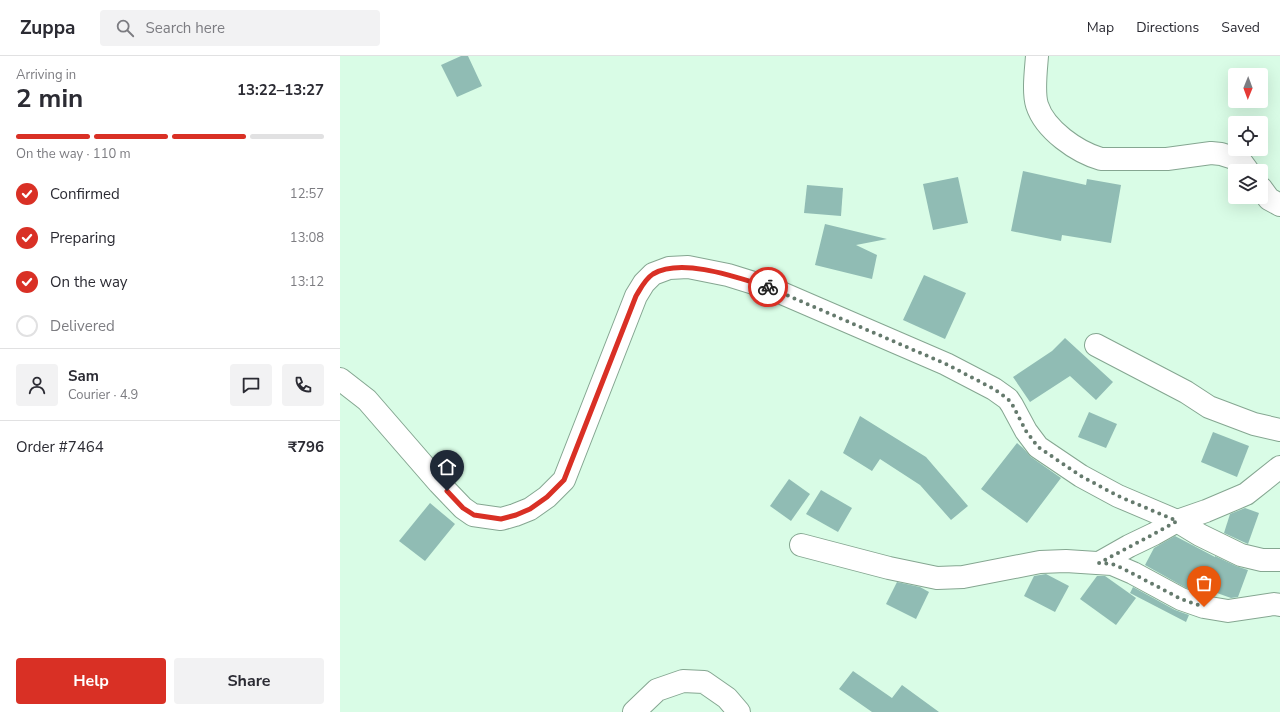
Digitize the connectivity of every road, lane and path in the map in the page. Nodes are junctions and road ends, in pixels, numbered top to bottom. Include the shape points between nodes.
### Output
1 (1037, 56) edge
2 (1243, 164) edge
3 (1268, 198) edge
4 (1280, 205) edge
5 (1096, 345) dead end
6 (340, 379) edge
7 (1280, 430) edge
8 (1280, 468) edge
9 (1177, 521) junction
10 (801, 546) dead end
11 (1280, 560) edge
12 (1099, 563) junction
13 (1280, 605) edge
14 (634, 712) edge
15 (739, 712) edge

1 - 2 street via 1035,79 1040,113 1059,135 1090,156 1101,159 1167,159 1211,153 1240,160
3 - 4 street
5 - 7 street via 1209,406 1254,424
6 - 9 street via 367,400 438,483 463,508 474,515 487,518 501,519 516,515 547,497 564,480 636,296 644,283 653,274 669,268 688,267 728,275 770,288 946,364 1008,399 1029,435 1038,447 1048,454 1118,496
8 - 9 street via 1246,494
9 - 11 street via 1241,554 1262,560
9 - 12 street
10 - 12 street via 937,578 963,577 1040,562 1066,560
12 - 13 street via 1122,568 1181,599 1204,607 1228,611
14 - 15 street via 657,690 683,681 704,682 727,698

